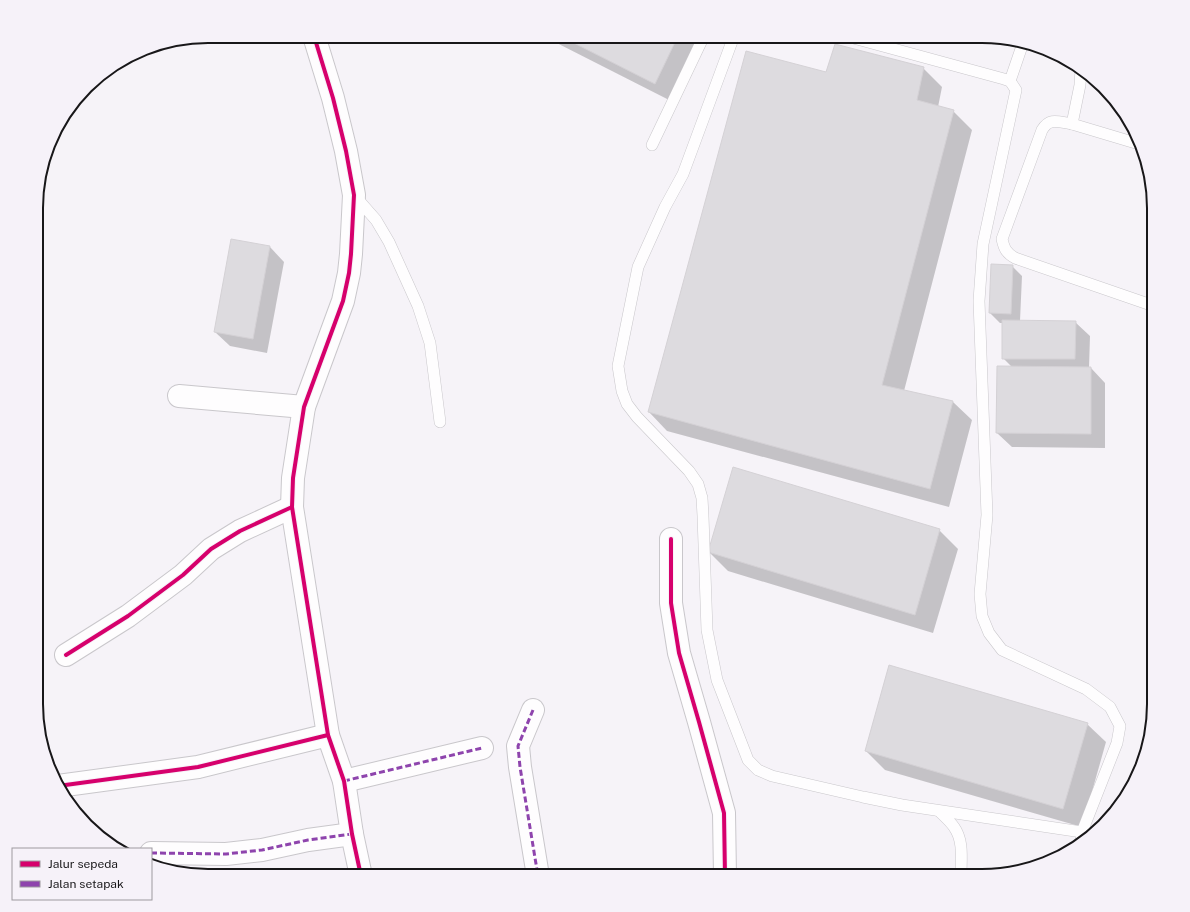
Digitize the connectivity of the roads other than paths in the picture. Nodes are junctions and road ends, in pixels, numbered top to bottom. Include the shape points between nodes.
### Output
1 (316, 43) edge
2 (701, 43) edge
3 (731, 43) edge
4 (872, 43) edge
5 (1021, 48) edge
6 (1080, 76) edge
7 (1010, 81) junction
8 (1072, 124) junction
9 (1133, 142) edge
10 (652, 145) dead end
11 (354, 195) junction
12 (1147, 304) edge
13 (179, 396) dead end
14 (304, 407) junction
15 (440, 422) dead end
16 (292, 507) junction
17 (671, 539) dead end
18 (66, 655) dead end
19 (533, 710) dead end
20 (328, 735) junction
21 (482, 748) dead end
22 (344, 780) junction
23 (66, 787) edge
24 (939, 810) junction
25 (352, 834) junction
26 (1081, 836) edge
27 (152, 853) edge
28 (360, 869) edge
29 (537, 869) edge
30 (725, 869) edge
31 (961, 869) edge

1 - 11 street via 333,98
2 - 10 lane
3 - 24 lane via 683,174 665,206 638,267 618,366 622,390 627,404 637,417 689,471 698,484 702,498 707,630 717,680 748,760 758,770 772,776 863,798
4 - 7 lane
5 - 7 lane
6 - 8 lane
7 - 26 lane via 1016,90 983,244 979,301 987,515 980,594 982,616 989,633 1002,650 1086,689 1110,707 1120,726 1117,743
8 - 9 lane
8 - 12 lane via 1049,122 1042,130 1002,239 1004,247 1014,258
11 - 14 street via 351,254 343,301
11 - 15 lane via 376,220 389,242 418,306 430,344
13 - 14 street
14 - 16 street via 293,478
16 - 18 street via 240,531 211,549 183,575 128,616
16 - 20 street
17 - 30 street via 671,603 679,653 724,813
19 - 29 street via 518,746
20 - 22 street
20 - 23 street via 198,767
21 - 22 street
22 - 25 street
24 - 26 lane
24 - 31 lane via 954,826 961,843
25 - 27 street via 226,854
25 - 28 street

